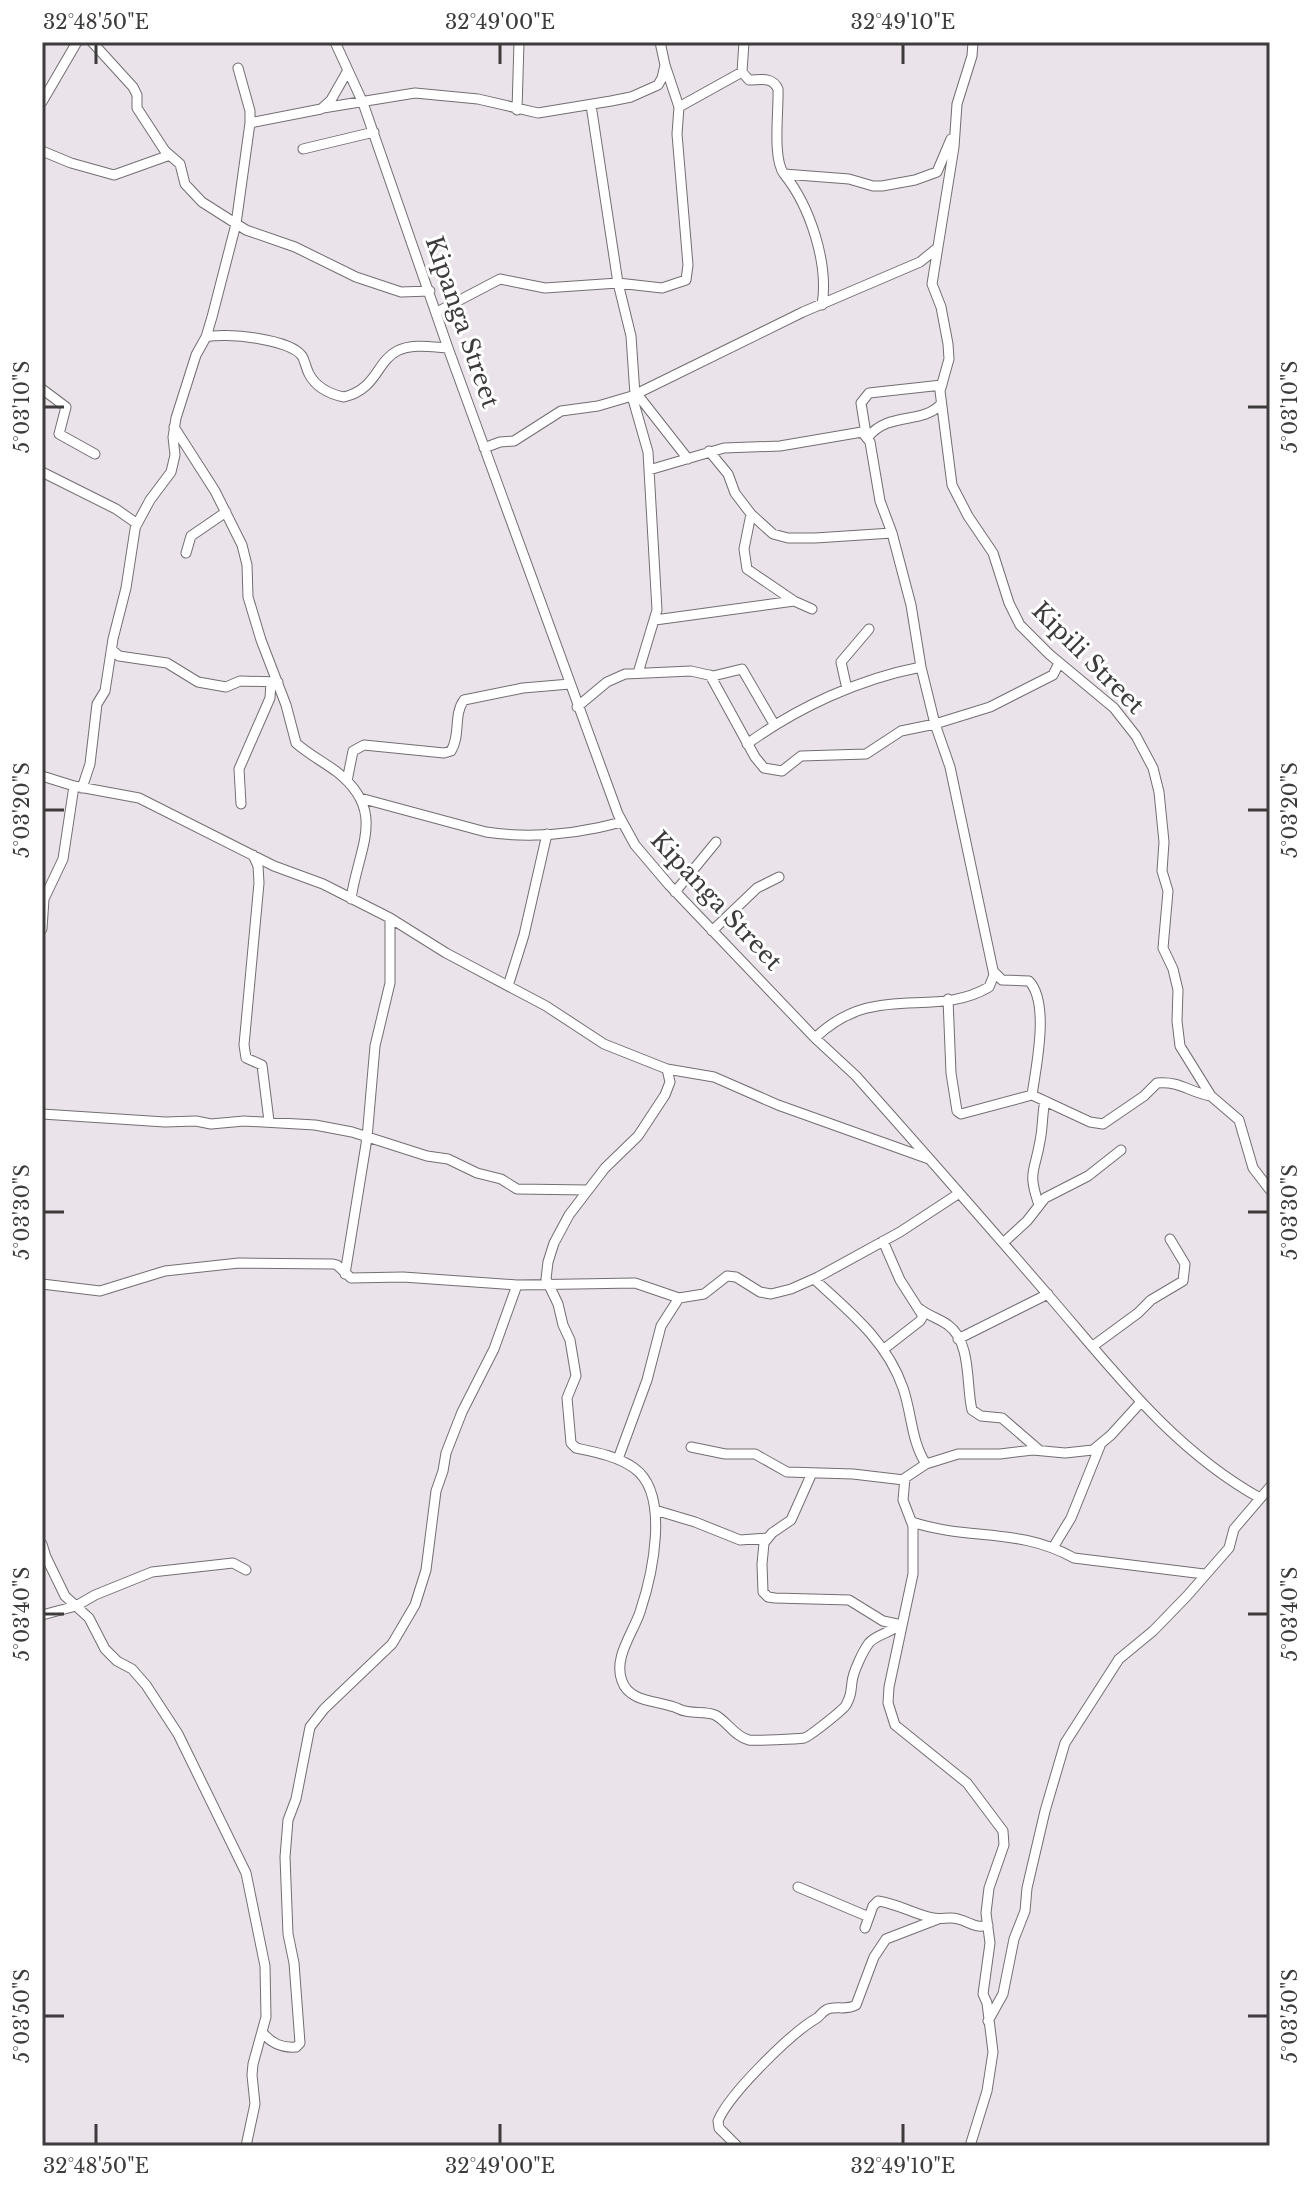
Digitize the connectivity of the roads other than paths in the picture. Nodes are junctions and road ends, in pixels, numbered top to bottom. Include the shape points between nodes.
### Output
1 (77, 42) edge
2 (92, 42) edge
3 (335, 42) edge
4 (519, 42) edge
5 (660, 42) edge
6 (744, 42) edge
7 (973, 42) edge
8 (665, 65) junction
9 (238, 68) dead end
10 (347, 72) junction
11 (742, 72) junction
12 (42, 102) edge
13 (363, 103) junction
14 (591, 105) junction
15 (679, 107) junction
16 (323, 108) junction
17 (517, 110) junction
18 (250, 123) junction
19 (955, 130) junction
20 (374, 132) junction
21 (303, 149) dead end
22 (42, 151) edge
23 (170, 155) junction
24 (784, 174) junction
25 (236, 224) junction
26 (938, 247) junction
27 (618, 283) junction
28 (430, 291) junction
29 (822, 305) junction
30 (437, 312) junction
31 (206, 337) junction
32 (448, 348) junction
33 (942, 385) junction
34 (42, 389) edge
35 (635, 395) junction
36 (941, 404) junction
37 (174, 427) junction
38 (867, 436) junction
39 (484, 448) junction
40 (709, 451) junction
41 (95, 454) dead end
42 (688, 459) junction
43 (649, 470) junction
44 (42, 472) edge
45 (226, 512) junction
46 (751, 514) junction
47 (136, 526) junction
48 (892, 533) junction
49 (186, 553) dead end
50 (794, 601) junction
51 (812, 609) dead end
52 (655, 620) junction
53 (869, 629) dead end
54 (112, 650) junction
55 (1059, 663) junction
56 (921, 667) junction
57 (638, 673) junction
58 (710, 675) junction
59 (274, 682) junction
60 (570, 684) junction
61 (847, 689) junction
62 (577, 707) junction
63 (774, 724) junction
64 (935, 724) junction
65 (747, 744) junction
66 (42, 776) edge
67 (347, 781) junction
68 (78, 787) junction
69 (360, 798) junction
70 (241, 804) dead end
71 (622, 822) junction
72 (547, 834) junction
73 (716, 842) dead end
74 (253, 855) junction
75 (779, 877) dead end
76 (675, 892) junction
77 (351, 899) junction
78 (390, 918) junction
79 (42, 929) edge
80 (712, 931) junction
81 (994, 972) junction
82 (508, 986) junction
83 (948, 999) junction
84 (815, 1038) junction
85 (667, 1069) junction
86 (1032, 1095) junction
87 (1211, 1096) junction
88 (1045, 1101) junction
89 (42, 1114) edge
90 (269, 1121) junction
91 (367, 1138) junction
92 (1121, 1150) dead end
93 (930, 1159) junction
94 (588, 1190) junction
95 (1270, 1190) edge
96 (958, 1194) junction
97 (1039, 1205) junction
98 (1170, 1239) dead end
99 (883, 1241) junction
100 (1003, 1243) junction
101 (345, 1274) junction
102 (814, 1279) junction
103 (42, 1284) edge
104 (517, 1285) junction
105 (548, 1285) junction
106 (1048, 1294) junction
107 (679, 1298) junction
108 (920, 1309) junction
109 (958, 1339) junction
110 (1093, 1346) junction
111 (884, 1349) junction
112 (1141, 1402) junction
113 (1100, 1446) junction
114 (691, 1447) dead end
115 (1039, 1450) junction
116 (618, 1459) junction
117 (926, 1464) junction
118 (812, 1473) junction
119 (904, 1480) junction
120 (1270, 1487) edge
121 (1260, 1498) junction
122 (655, 1510) junction
123 (912, 1522) junction
124 (767, 1538) junction
125 (42, 1544) edge
126 (1054, 1546) junction
127 (246, 1570) dead end
128 (1204, 1574) junction
129 (76, 1606) junction
130 (42, 1615) edge
131 (902, 1625) junction
132 (798, 1887) dead end
133 (869, 1917) junction
134 (938, 1919) junction
135 (988, 1925) junction
136 (865, 1928) dead end
137 (988, 2021) junction
138 (263, 2033) junction
139 (246, 2146) edge
140 (737, 2146) edge
141 (970, 2146) edge

1 - 12 street
2 - 23 street via 133,87 137,108
3 - 10 street, Kipanga Street
4 - 17 street
5 - 8 street
6 - 11 street
7 - 19 street, Kipili Street
8 - 14 street via 652,88
8 - 15 street
9 - 18 street
10 - 13 street, Kipanga Street
10 - 16 street
11 - 15 street
11 - 24 street via 749,80 763,79 778,89 775,124
13 - 16 street
13 - 17 street via 415,93 478,99
13 - 20 street, Kipanga Street
14 - 17 street via 538,113
14 - 27 street
15 - 27 street via 686,280 662,288
16 - 18 street
18 - 25 street
19 - 24 street via 939,170 915,180 873,186
19 - 26 street, Kipili Street
20 - 21 street
20 - 28 street, Kipanga Street
22 - 23 street via 114,175
23 - 25 street via 180,164 190,190
24 - 29 street via 799,193 813,233 824,278
25 - 28 street via 387,289
25 - 31 street
26 - 29 street via 920,262
26 - 33 street, Kipili Street via 932,284 949,359
27 - 30 street via 545,288 500,279
27 - 35 street via 631,336
28 - 30 street, Kipanga Street
29 - 35 street
30 - 32 street, Kipanga Street
31 - 32 street via 247,337 288,347 300,354 317,384 344,397 372,381 397,351
31 - 37 street
32 - 39 street, Kipanga Street
33 - 36 street, Kipili Street
33 - 38 street via 869,393 861,403
34 - 41 street via 66,407 59,434
35 - 39 street via 561,411 514,441
35 - 42 street
35 - 43 street
36 - 38 street via 932,412 879,425
36 - 55 street, Kipili Street via 959,499 993,553 1020,625
37 - 45 street
37 - 47 street via 171,472
38 - 40 street via 849,432 780,446
38 - 48 street
39 - 60 street, Kipanga Street
40 - 42 street
40 - 46 street
42 - 43 street
43 - 52 street
44 - 47 street via 131,517
45 - 49 street via 191,536
45 - 59 street via 242,545 248,597
46 - 48 street via 780,537
46 - 50 street via 744,549 747,569
47 - 54 street
48 - 56 street
50 - 51 street
50 - 52 street
52 - 57 street
53 - 61 street via 841,662
54 - 59 street via 119,656 167,663 202,683 226,687 240,681
54 - 68 street via 96,710 91,756
55 - 64 street via 1053,675 997,704
55 - 87 street, Kipili Street via 1120,714 1155,773 1168,891 1163,950 1178,990 1182,1051
56 - 61 street
56 - 64 street
57 - 58 street
57 - 62 street via 615,676
58 - 63 street via 743,669
58 - 65 street
59 - 67 street via 297,745
59 - 70 street via 239,769
60 - 62 street, Kipanga Street
60 - 67 street via 464,700 451,751 364,745 353,751
61 - 63 street
62 - 71 street, Kipanga Street
63 - 65 street
64 - 65 street via 901,731 866,754 801,756 782,771 764,768
64 - 81 street via 950,767
66 - 68 street
67 - 69 street
68 - 74 street via 139,798
68 - 79 street via 63,859 44,899
69 - 72 street via 486,832
69 - 77 street via 367,822
71 - 72 street
71 - 76 street, Kipanga Street
72 - 82 street
73 - 76 street
74 - 77 street
74 - 90 street via 259,883 244,1045 246,1058 262,1065
75 - 80 street via 757,888
76 - 80 street, Kipanga Street
77 - 78 street
78 - 82 street
78 - 91 street via 390,983 375,1046
80 - 84 street, Kipanga Street
81 - 83 street via 989,987
81 - 86 street via 1002,980 1029,981 1035,987 1040,1033
82 - 85 street via 604,1044
83 - 84 street via 862,1008
83 - 86 street via 958,1112
84 - 93 street, Kipanga Street
85 - 93 street via 714,1077
85 - 94 street via 665,1095 638,1136
86 - 88 street
87 - 88 street via 1176,1082 1157,1083 1103,1124
87 - 95 street, Kipili Street via 1239,1120 1253,1168
88 - 97 street via 1031,1171
89 - 90 street via 211,1124
90 - 91 street
91 - 94 street via 448,1159 516,1189
91 - 101 street
92 - 97 street
93 - 96 street, Kipanga Street
94 - 105 street via 554,1243 546,1268
96 - 99 street
96 - 100 street, Kipanga Street
97 - 100 street
98 - 110 street via 1185,1264 1183,1281
99 - 102 street
99 - 108 street via 904,1289
100 - 106 street, Kipanga Street
101 - 103 street via 333,1264 239,1263 165,1271 103,1291
101 - 104 street
102 - 107 street via 766,1294 727,1276 704,1294
102 - 111 street
104 - 105 street
104 - 138 street via 446,1453 415,1605 392,1644 311,1725 288,1820 285,1857 300,2043 275,2044
105 - 107 street via 635,1283
105 - 116 street via 572,1347 576,1380 567,1401 571,1443
106 - 109 street
106 - 110 street, Kipanga Street
107 - 116 street via 661,1326
108 - 109 street via 948,1325
108 - 111 street via 923,1318
109 - 115 street via 969,1367 972,1410 1002,1418
110 - 112 street, Kipanga Street
111 - 117 street via 902,1385 917,1450
112 - 113 street
112 - 121 street, Kipanga Street via 1203,1461
113 - 115 street via 1072,1453
113 - 126 street
114 - 118 street via 755,1454 787,1472
115 - 117 street via 958,1454
116 - 122 street via 643,1477
117 - 119 street
118 - 119 street
118 - 124 street via 791,1520
119 - 123 street via 903,1500
120 - 121 street
121 - 128 street via 1234,1529 1229,1548
122 - 124 street via 740,1540
122 - 131 street via 650,1577 620,1667 633,1696 685,1713 715,1715 749,1740 807,1737 848,1702 867,1645
123 - 126 street
123 - 131 street via 913,1574
124 - 131 street via 762,1586 768,1597 849,1600 883,1621
125 - 129 street via 61,1588
126 - 128 street via 1074,1558
127 - 129 street via 233,1563 152,1572
128 - 137 street via 1153,1631 1119,1659 1065,1743 1003,1994
129 - 130 street
129 - 138 street via 89,1618 105,1649 146,1685 178,1734 239,1855 265,1966
131 - 135 street via 889,1687 891,1719 967,1783 1003,1831 1004,1845 989,1888
132 - 133 street
133 - 134 street via 878,1901
133 - 136 street
134 - 135 street
134 - 140 street via 886,1939 856,2005 827,2009 808,2022 735,2093 718,2121
135 - 137 street via 983,1994
137 - 141 street via 991,2068
138 - 139 street via 253,2064 255,2104

